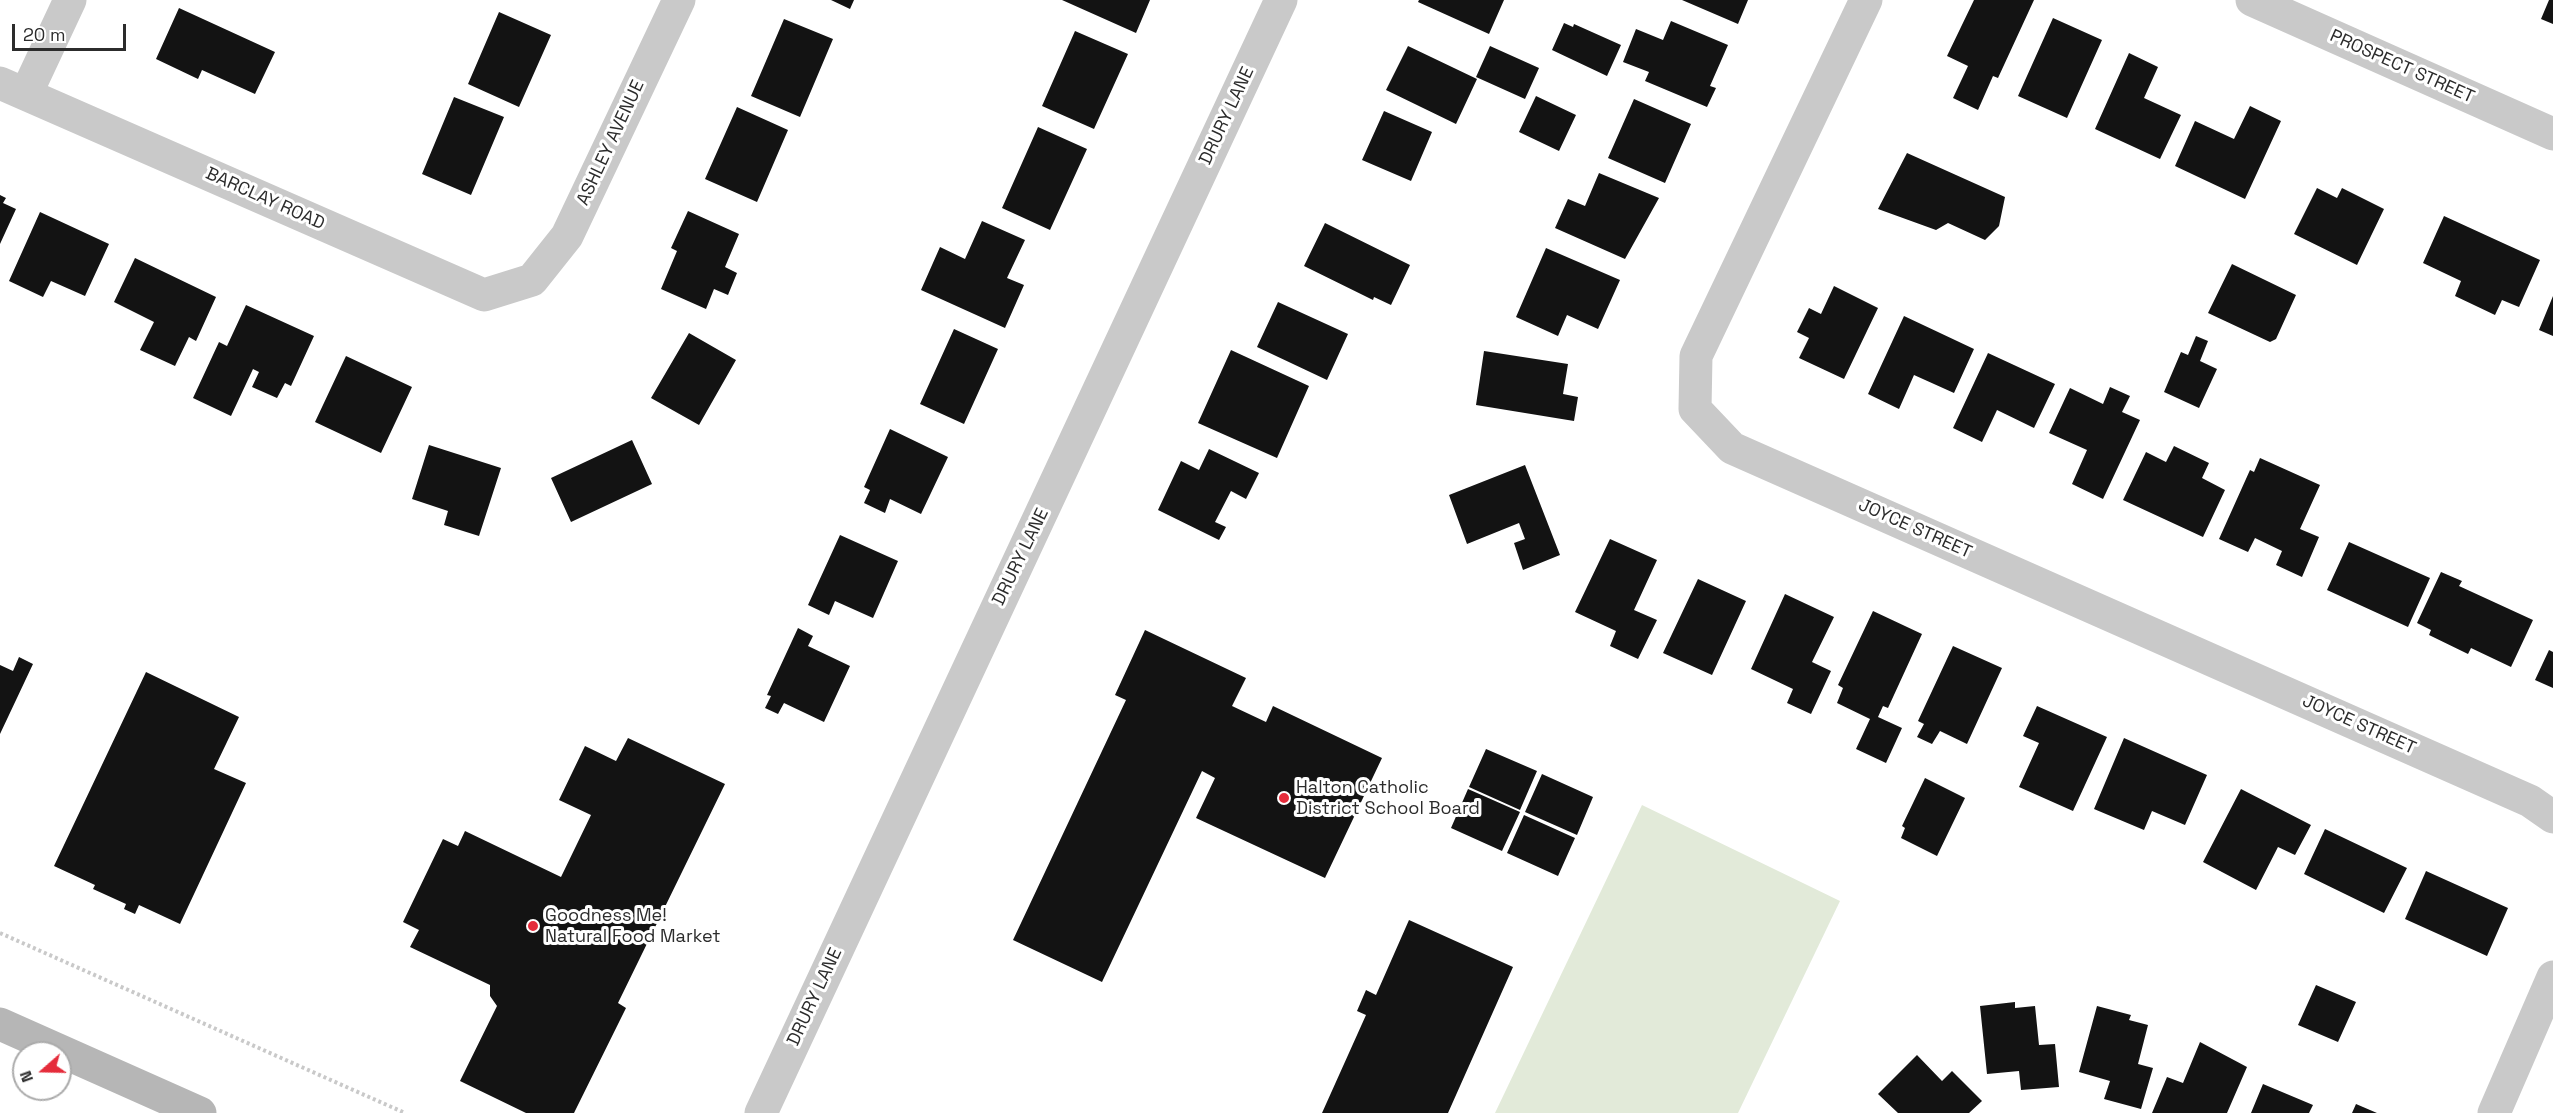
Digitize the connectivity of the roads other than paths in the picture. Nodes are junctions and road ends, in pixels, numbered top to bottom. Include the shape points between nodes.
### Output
1 (70, 0) edge
2 (679, 0) edge
3 (1281, 0) edge
4 (1866, 0) edge
5 (2252, 0) edge
6 (13, 89) edge
7 (2553, 134) edge
8 (532, 280) joint
9 (2553, 817) edge
10 (2553, 977) edge
11 (0, 1024) edge
12 (200, 1113) edge
13 (761, 1113) edge
14 (2494, 1113) edge

1 - 6 street
2 - 8 street, ASHLEY AVENUE via 567,236
3 - 13 street, DRURY LANE
4 - 9 street, JOYCE STREET via 1696,356 1695,409 1732,448 2530,801
5 - 7 street, PROSPECT STREET
6 - 8 street, BARCLAY ROAD via 483,295
10 - 14 street
11 - 12 main road

